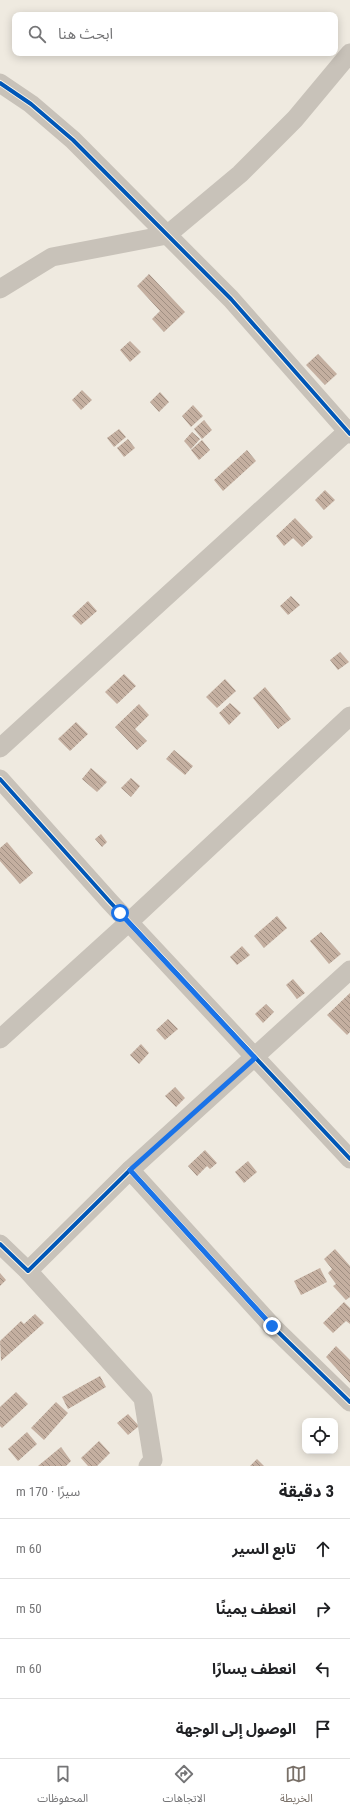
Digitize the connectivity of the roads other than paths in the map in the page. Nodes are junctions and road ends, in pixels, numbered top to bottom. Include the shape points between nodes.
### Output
1 (350, 53) edge
2 (0, 84) edge
3 (167, 235) junction
4 (0, 289) edge
5 (349, 431) edge
6 (347, 723) edge
7 (0, 748) edge
8 (0, 779) edge
9 (129, 922) junction
10 (350, 970) edge
11 (0, 1039) edge
12 (255, 1058) junction
13 (350, 1158) edge
14 (130, 1170) junction
15 (0, 1244) edge
16 (28, 1271) junction
17 (350, 1402) edge
18 (148, 1466) edge

1 - 3 street via 295,119 240,174
2 - 3 street via 30,104 73,140
3 - 4 street via 52,257
3 - 5 street via 231,299
5 - 7 street
6 - 9 street
8 - 9 street
9 - 11 street
9 - 12 street
10 - 12 street
12 - 13 street
12 - 14 street
14 - 16 street
14 - 17 street via 272,1326
15 - 16 street
16 - 18 street via 143,1398 153,1460

